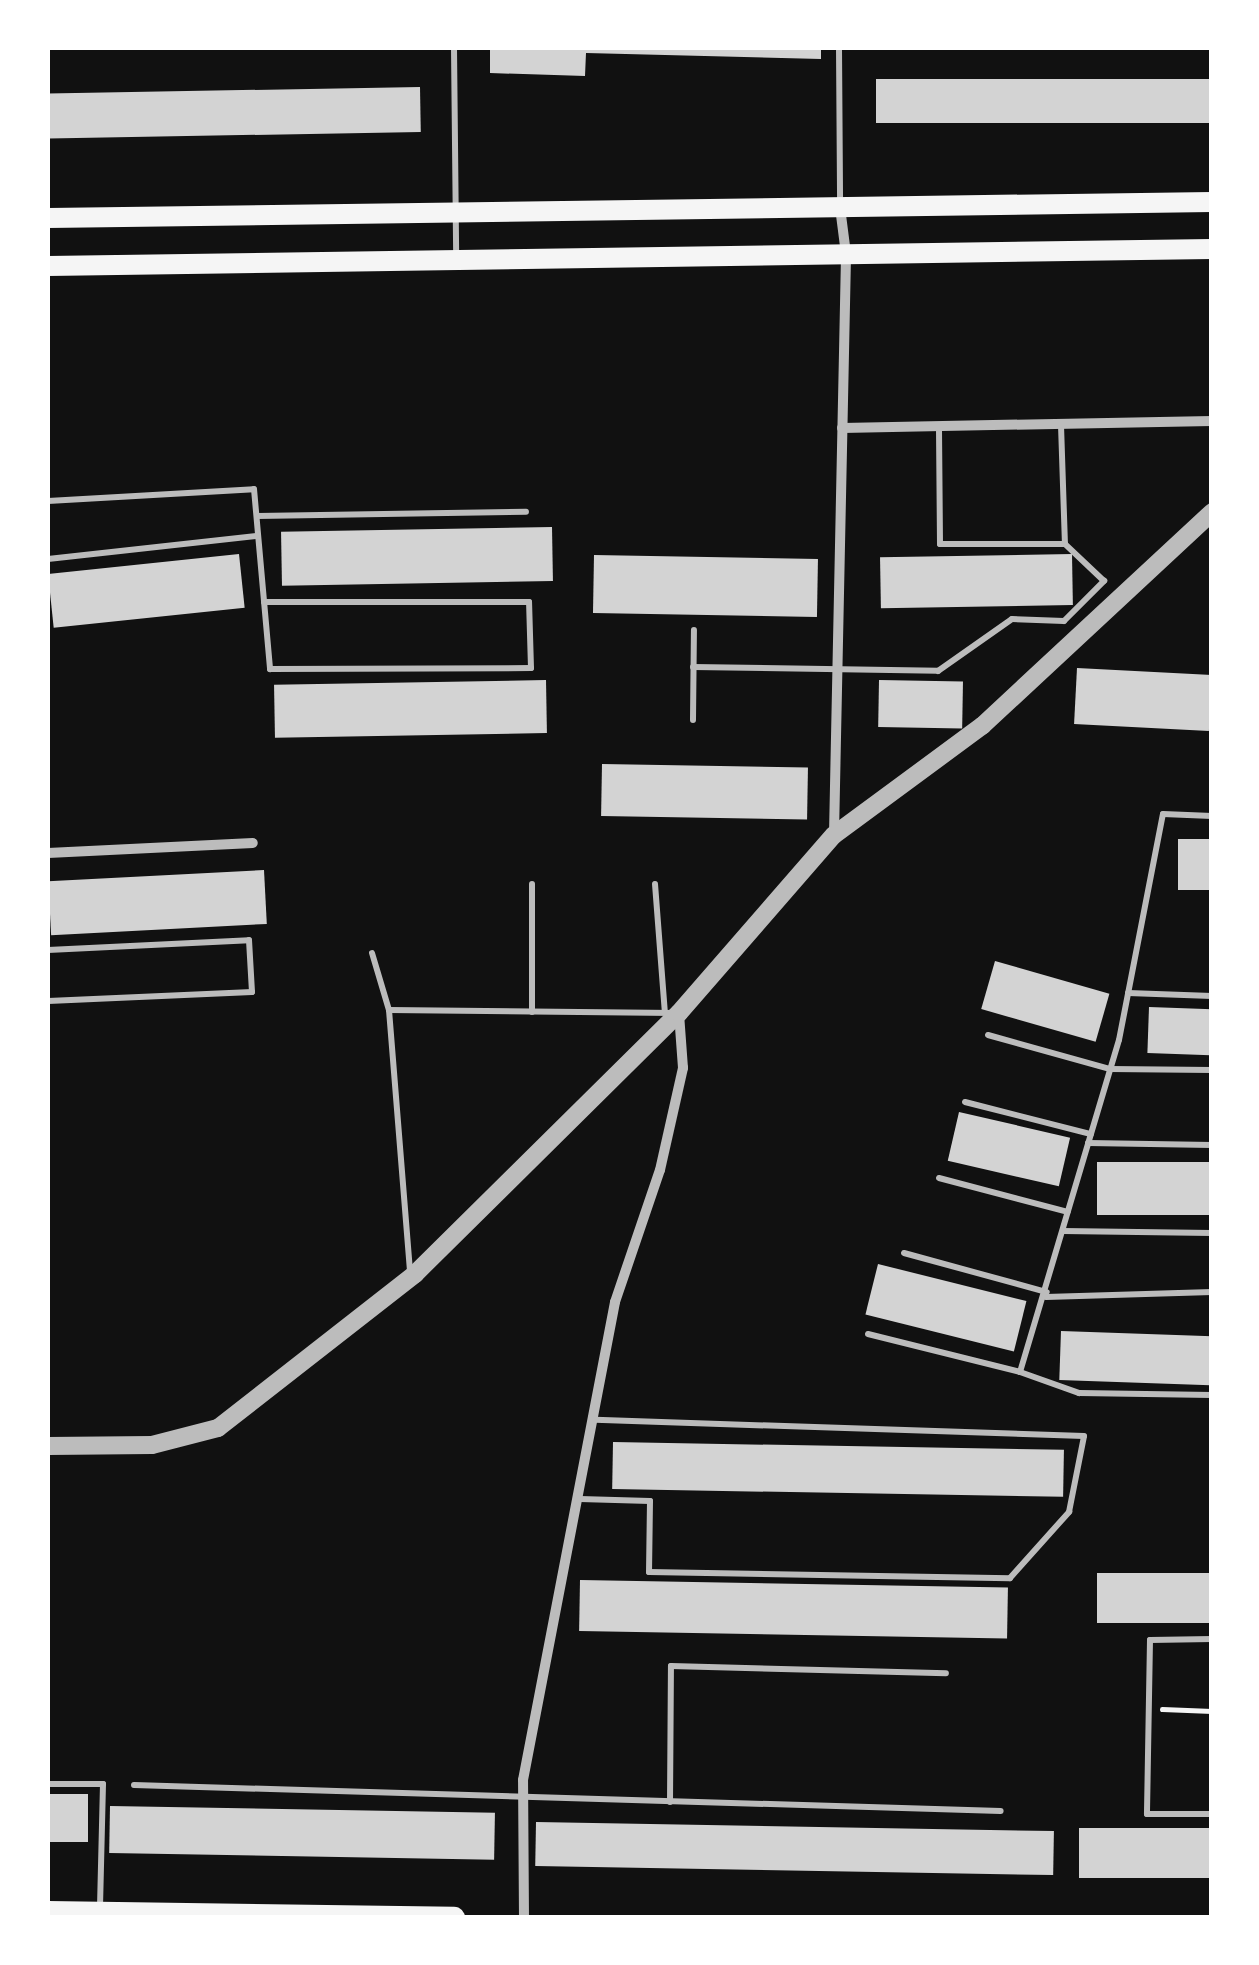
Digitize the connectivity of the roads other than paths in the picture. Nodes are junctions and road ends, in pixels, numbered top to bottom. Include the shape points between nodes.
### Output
1 (454, 48) edge
2 (838, 48) edge
3 (1212, 202) edge
4 (840, 205) junction
5 (454, 212) junction
6 (48, 218) edge
7 (1212, 250) edge
8 (846, 254) junction
9 (456, 260) junction
10 (48, 266) edge
11 (1212, 421) edge
12 (1061, 424) junction
13 (939, 426) junction
14 (842, 428) junction
15 (48, 502) edge
16 (526, 512) dead end
17 (257, 516) junction
18 (1210, 521) edge
19 (258, 536) junction
20 (1065, 544) junction
21 (48, 559) edge
22 (264, 602) junction
23 (1064, 620) junction
24 (694, 630) dead end
25 (1077, 637) junction
26 (694, 667) junction
27 (837, 670) junction
28 (693, 720) dead end
29 (1212, 816) edge
30 (834, 836) junction
31 (253, 843) dead end
32 (48, 853) edge
33 (532, 884) dead end
34 (655, 884) dead end
35 (48, 950) edge
36 (372, 953) dead end
37 (1128, 993) junction
38 (1212, 996) edge
39 (48, 1002) edge
40 (389, 1010) junction
41 (532, 1012) junction
42 (672, 1013) junction
43 (988, 1034) dead end
44 (1110, 1068) junction
45 (1212, 1070) edge
46 (965, 1102) dead end
47 (1089, 1138) junction
48 (1212, 1145) edge
49 (939, 1178) dead end
50 (1068, 1212) junction
51 (1063, 1232) junction
52 (1212, 1233) edge
53 (904, 1252) dead end
54 (410, 1277) junction
55 (1212, 1292) edge
56 (1046, 1294) junction
57 (868, 1334) dead end
58 (1020, 1372) junction
59 (1212, 1394) edge
60 (595, 1420) junction
61 (48, 1446) edge
62 (580, 1499) junction
63 (1212, 1640) edge
64 (946, 1672) dead end
65 (48, 1784) edge
66 (134, 1785) dead end
67 (523, 1798) junction
68 (670, 1802) junction
69 (1002, 1810) dead end
70 (1212, 1814) edge
71 (48, 1912) edge
72 (100, 1912) junction
73 (454, 1918) edge
74 (524, 1918) edge

1 - 5 lane
2 - 4 lane
3 - 4 main road
4 - 5 main road
4 - 8 street
5 - 6 main road
5 - 9 lane
7 - 8 main road
8 - 9 main road
8 - 14 street
9 - 10 main road
11 - 12 street
12 - 13 street
12 - 20 lane
13 - 14 street
13 - 20 lane via 940,544
14 - 27 street
15 - 17 lane via 254,489
16 - 17 lane
17 - 19 lane
18 - 25 street
19 - 21 lane
19 - 22 lane
20 - 23 lane via 1104,581
22 - 22 lane via 270,669 532,668 529,602
23 - 25 lane
23 - 27 lane via 1012,620 938,671
24 - 26 lane
25 - 30 street via 982,726
26 - 27 lane
26 - 28 lane
27 - 30 street
29 - 37 lane via 1163,814
30 - 42 street
31 - 32 street
33 - 41 lane
34 - 42 lane
35 - 39 lane via 249,940 252,992
36 - 40 lane
37 - 38 lane
37 - 44 lane
40 - 41 lane
40 - 54 lane
41 - 42 lane
42 - 54 street
42 - 60 street via 683,1068 660,1170 616,1302
43 - 44 lane
44 - 45 lane
44 - 47 lane
46 - 47 lane
47 - 48 lane
47 - 50 lane
49 - 50 lane
50 - 51 lane
51 - 52 lane
51 - 56 lane
53 - 56 lane
54 - 61 street via 218,1428 152,1445
55 - 56 lane
56 - 58 lane
57 - 58 lane
58 - 59 lane via 1078,1393
60 - 62 street
60 - 62 lane via 1084,1436 1068,1512 1010,1578 649,1572 650,1501
62 - 67 street
63 - 70 lane via 1150,1640 1147,1814
64 - 68 lane via 670,1666
65 - 72 lane via 103,1784
66 - 67 lane
67 - 68 lane
67 - 74 street
68 - 69 lane
71 - 72 main road
72 - 73 main road

